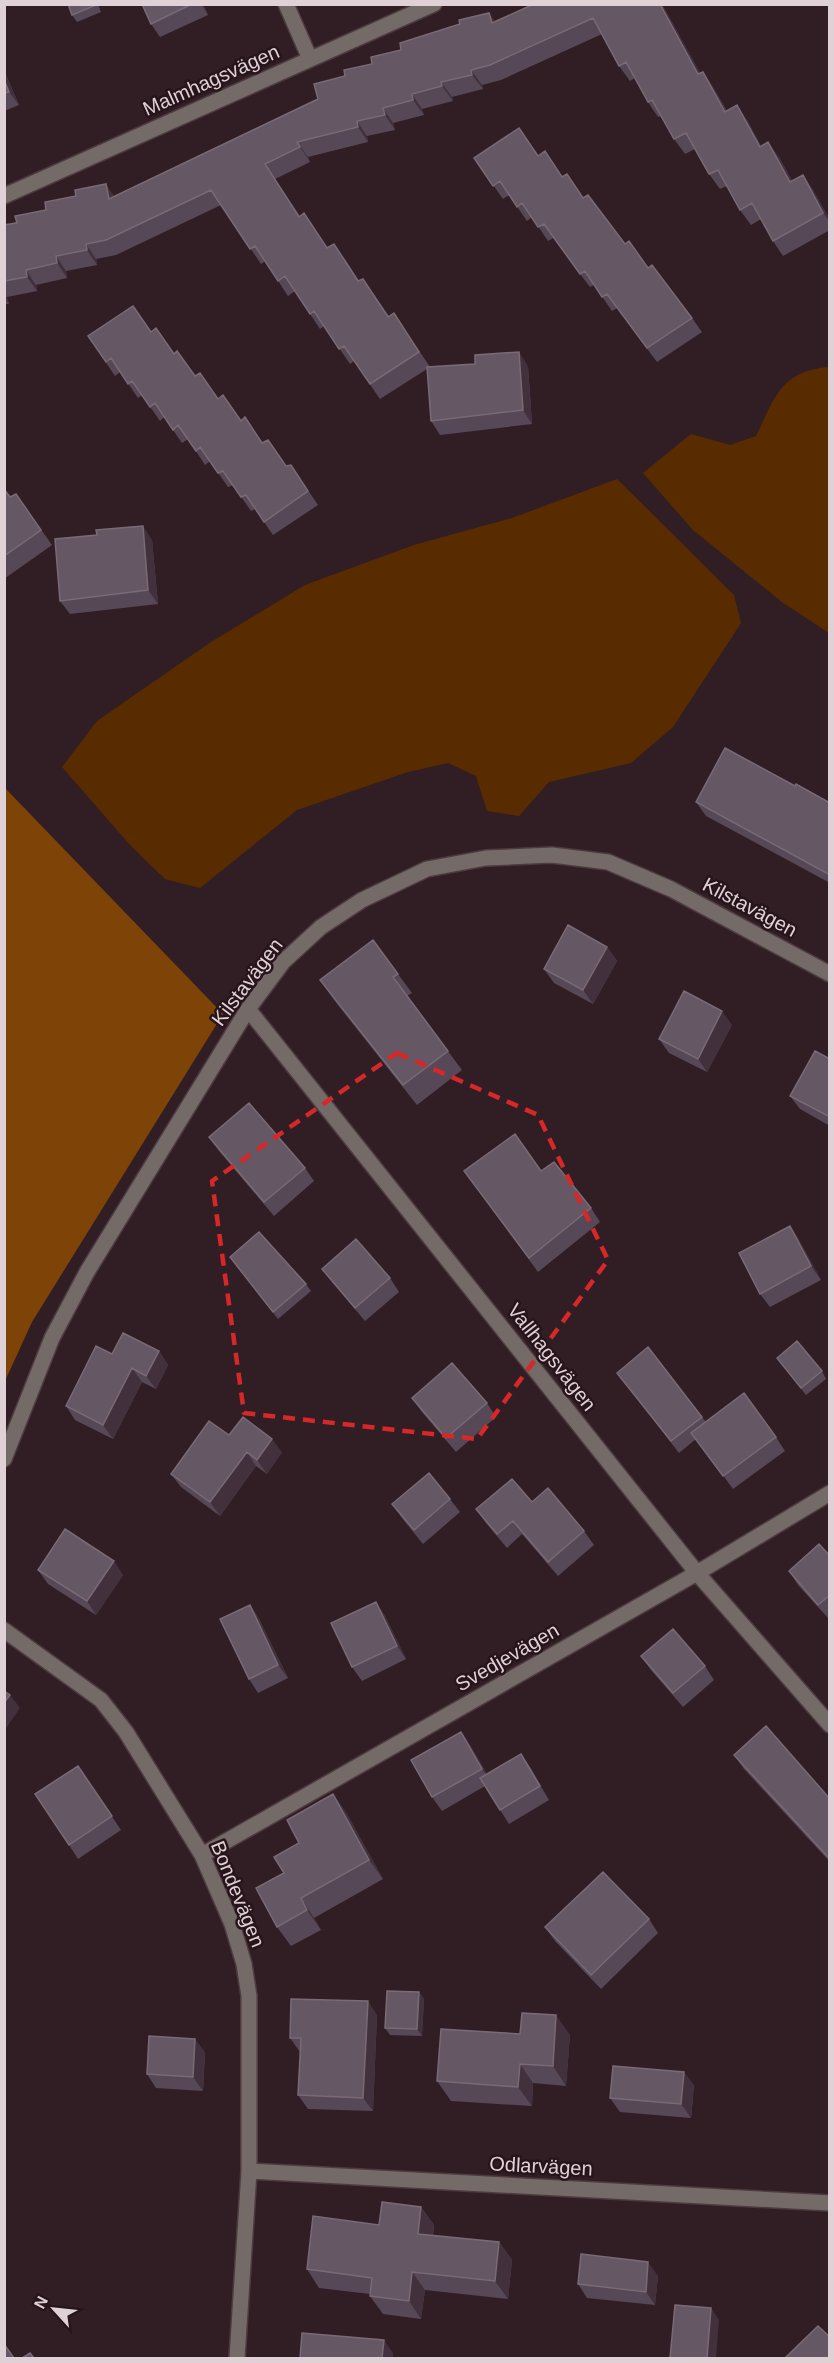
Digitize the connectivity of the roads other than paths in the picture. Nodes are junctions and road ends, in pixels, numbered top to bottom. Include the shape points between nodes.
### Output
1 (286, 4) edge
2 (434, 4) edge
3 (310, 59) junction
4 (4, 196) edge
5 (830, 974) edge
6 (248, 1009) junction
7 (4, 1459) edge
8 (830, 1493) edge
9 (697, 1573) junction
10 (4, 1630) edge
11 (830, 1725) edge
12 (202, 1855) junction
13 (249, 2171) junction
14 (830, 2203) edge
15 (237, 2358) edge

1 - 3 street
2 - 3 street, Malmhagsvägen
3 - 4 street, Malmhagsvägen
5 - 6 street, Kilstavägen via 671,888 608,862 552,855 486,858 427,869 362,900 321,927 283,962
6 - 7 street, Kilstavägen via 87,1272 52,1338
6 - 9 street, Vallhagsvägen
8 - 9 street, Svedjevägen
9 - 11 street, Vallhagsvägen
9 - 12 street, Svedjevägen
10 - 12 street, Bondevägen via 101,1700 126,1732
12 - 13 street, Bondevägen via 232,1924 249,1996
13 - 14 street, Odlarvägen
13 - 15 street, Bondevägen

